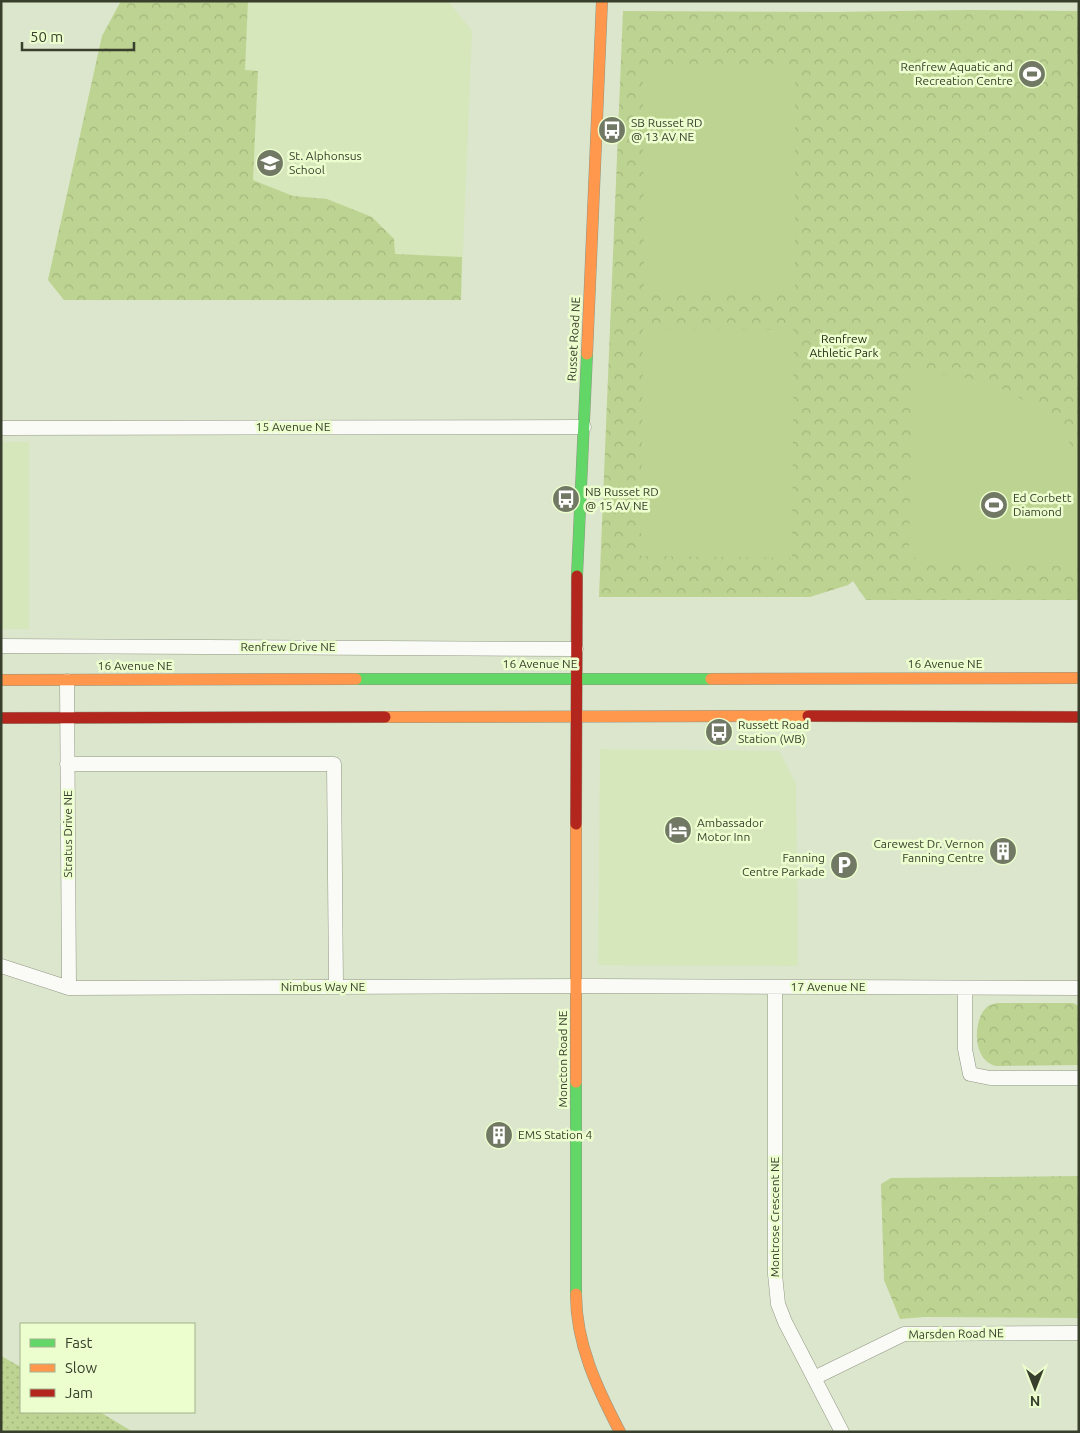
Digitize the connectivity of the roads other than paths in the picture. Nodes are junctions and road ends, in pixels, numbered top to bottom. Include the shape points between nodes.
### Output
1 (602, 1) edge
2 (584, 427) junction
3 (1, 428) edge
4 (1, 646) edge
5 (576, 649) junction
6 (576, 678) junction
7 (1079, 678) edge
8 (1, 680) edge
9 (67, 681) junction
10 (576, 716) junction
11 (1079, 717) edge
12 (1, 718) edge
13 (67, 718) junction
14 (67, 764) junction
15 (1, 966) edge
16 (577, 986) junction
17 (336, 987) junction
18 (69, 988) junction
19 (775, 988) junction
20 (965, 988) junction
21 (1079, 988) edge
22 (1079, 1078) edge
23 (1079, 1333) edge
24 (814, 1378) junction
25 (620, 1432) edge
26 (842, 1432) edge

1 - 2 main road, Russet Road NE
2 - 3 street, 15 Avenue NE
2 - 5 main road, Russet Road NE
4 - 5 street, Renfrew Drive NE
5 - 6 main road, Russet Road NE
6 - 7 main road, 16 Avenue NE
6 - 9 main road, 16 Avenue NE
6 - 10 main road, Moncton Road NE
8 - 9 main road, 16 Avenue NE
9 - 13 street, Stratus Drive NE
10 - 11 main road
10 - 13 main road
10 - 16 main road, Moncton Road NE
12 - 13 main road
13 - 14 street, Stratus Drive NE
14 - 17 street via 334,764
14 - 18 street, Stratus Drive NE
15 - 18 street, Nimbus Way NE
16 - 17 street, Nimbus Way NE
16 - 19 street, 17 Avenue NE
16 - 25 main road, Moncton Road NE via 577,1323 592,1376
17 - 18 street, Nimbus Way NE
19 - 20 street, 17 Avenue NE
19 - 24 street, Montrose Crescent NE via 776,1290 785,1322
20 - 21 street, 17 Avenue NE
20 - 22 street via 965,1049 970,1074 990,1078
23 - 24 street, Marsden Road NE via 904,1334
24 - 26 street, Montrose Crescent NE

